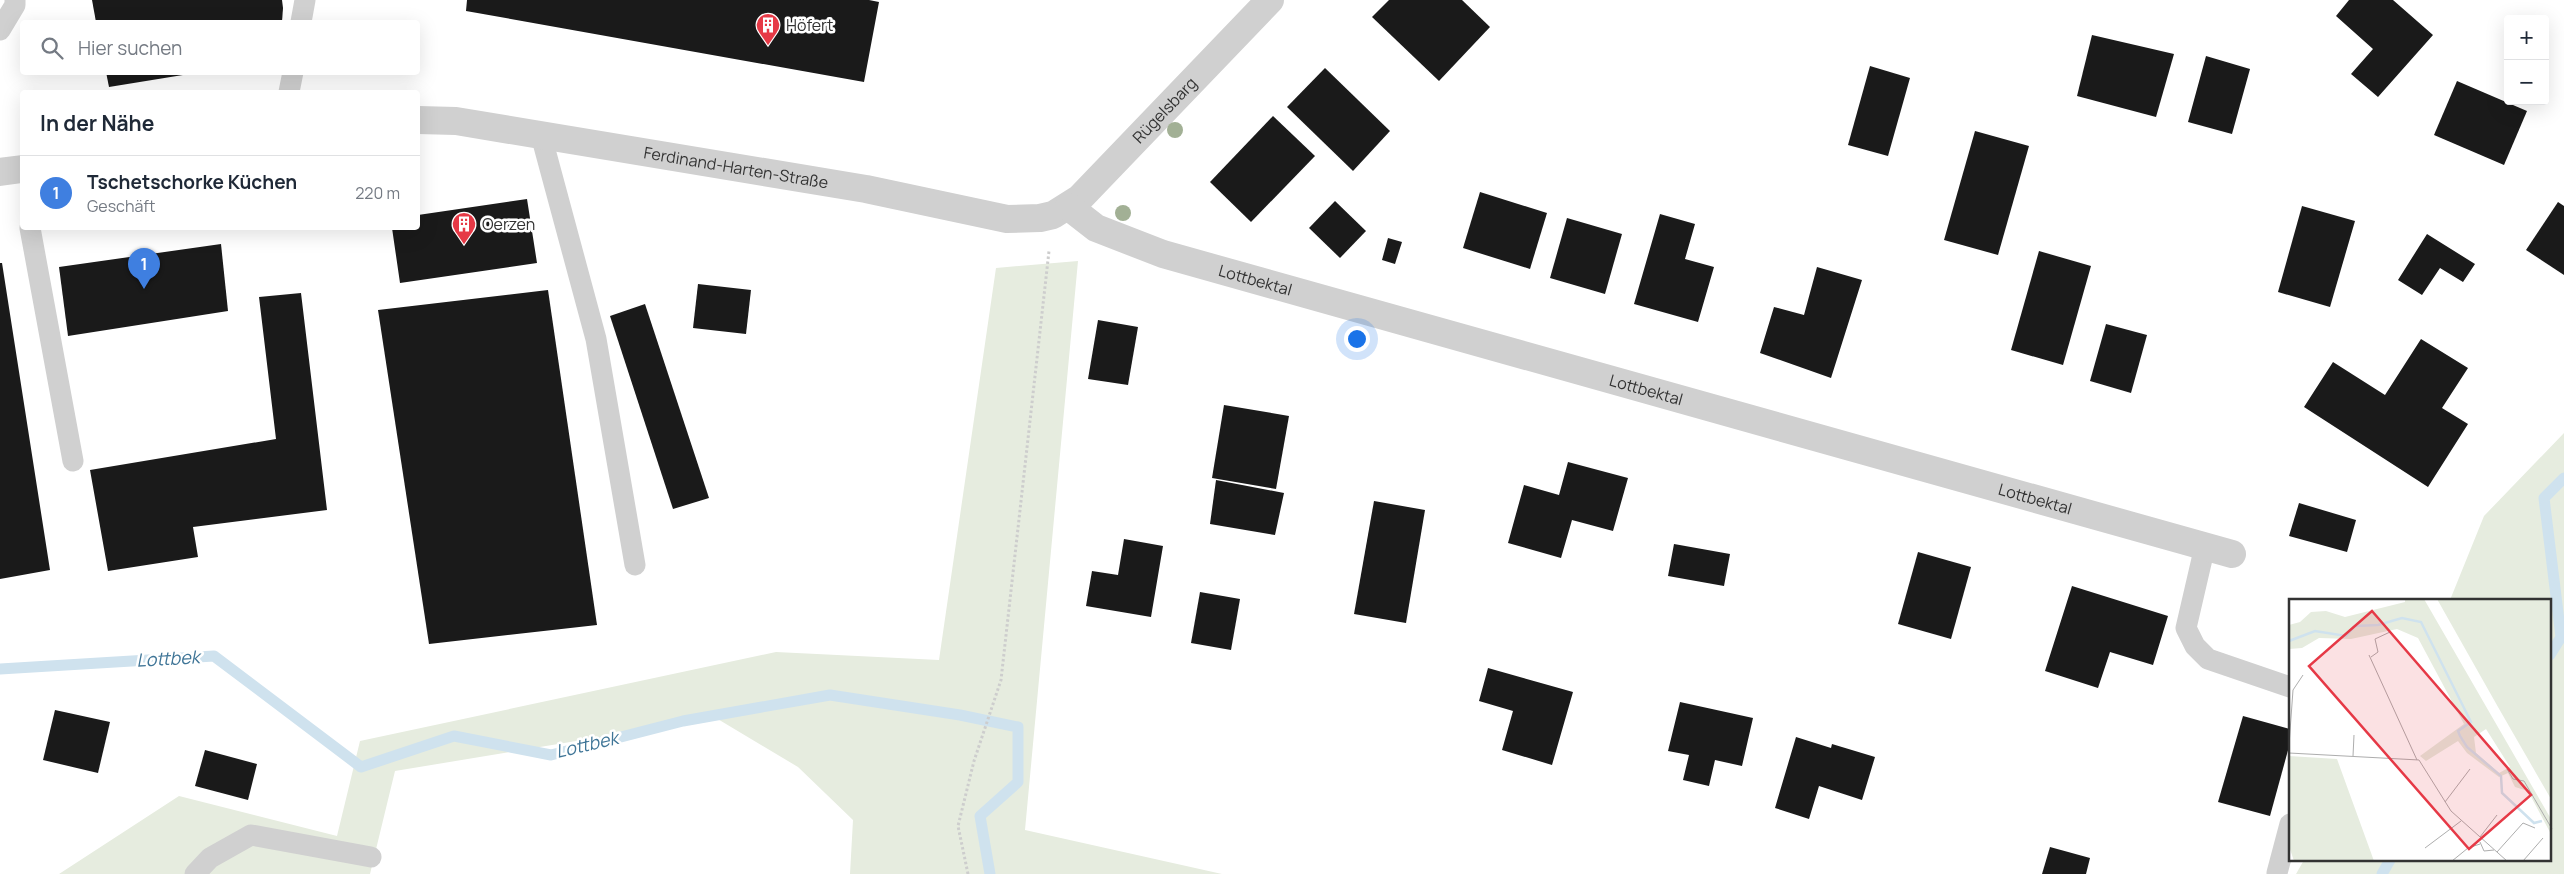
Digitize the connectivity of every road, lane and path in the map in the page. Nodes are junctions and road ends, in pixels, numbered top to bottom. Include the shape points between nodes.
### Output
1 (15, 0) edge
2 (305, 0) edge
3 (1270, 0) edge
4 (301, 20) edge
5 (0, 30) edge
6 (292, 75) edge
7 (289, 90) edge
8 (420, 120) edge
9 (541, 135) junction
10 (1061, 211) junction
11 (30, 230) edge
12 (73, 460) dead end
13 (2205, 546) junction
14 (2232, 554) dead end
15 (635, 565) dead end
16 (2289, 687) edge
17 (2289, 828) edge
18 (371, 857) dead end
19 (2277, 873) edge
20 (195, 874) edge
21 (968, 874) edge

1 - 5 lane
2 - 4 lane
3 - 10 street, Rügelsbarg via 1080,198
6 - 7 lane
8 - 9 street, Ferdinand-Harten-Straße via 456,121
9 - 10 street, Ferdinand-Harten-Straße via 866,189 1007,219 1028,219
9 - 15 lane via 596,339
10 - 13 street, Lottbektal via 1163,254
10 - 21 path via 1001,680 974,761 958,826
11 - 12 lane
13 - 14 street, Lottbektal
13 - 16 lane via 2186,628 2195,646 2208,659
17 - 19 lane
18 - 20 lane via 250,835 210,858

